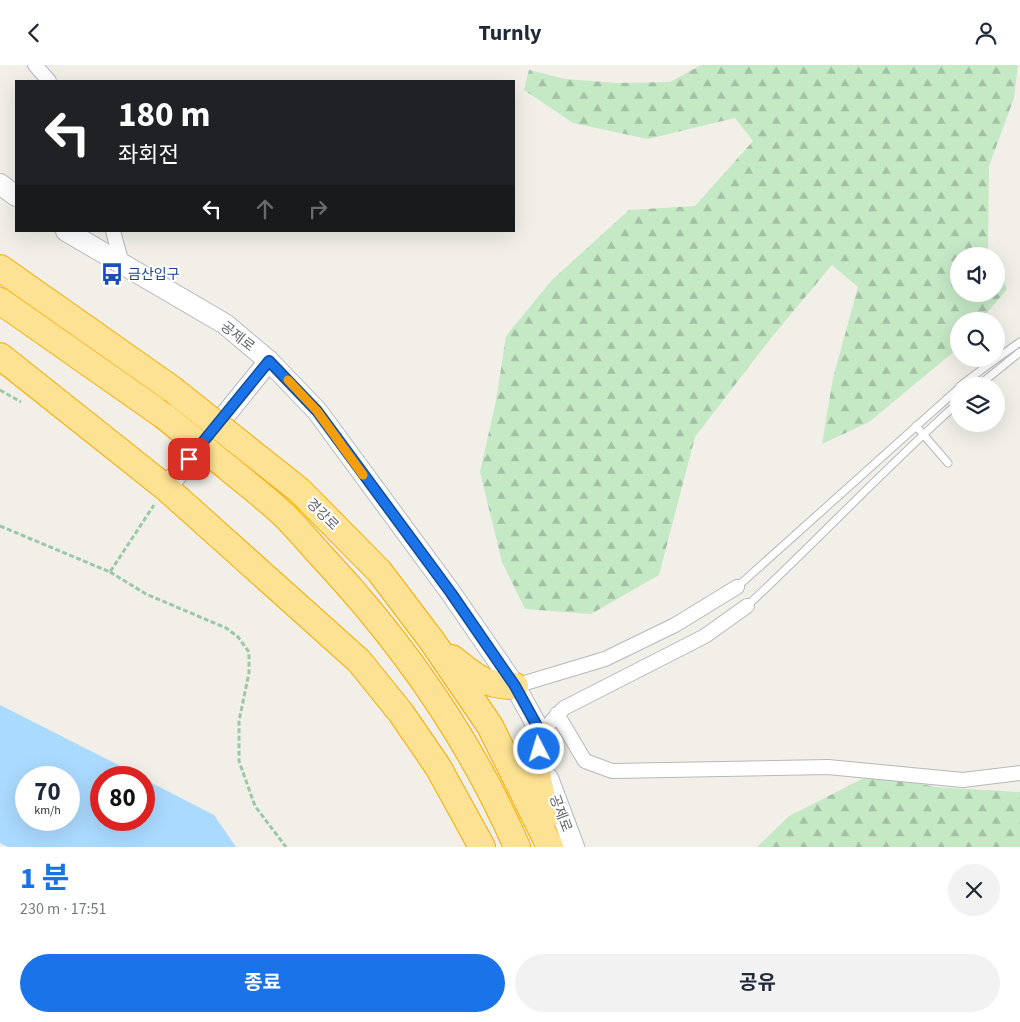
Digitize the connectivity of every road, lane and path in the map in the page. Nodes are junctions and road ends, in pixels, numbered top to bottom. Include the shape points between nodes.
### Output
1 (35, 65) edge
2 (48, 80) edge
3 (0, 183) edge
4 (15, 195) edge
5 (68, 232) edge
6 (113, 232) edge
7 (0, 261) edge
8 (122, 264) junction
9 (0, 268) edge
10 (42, 297) junction
11 (0, 301) edge
12 (1020, 342) edge
13 (1020, 351) edge
14 (1005, 353) edge
15 (0, 356) edge
16 (269, 361) junction
17 (986, 367) edge
18 (973, 377) edge
19 (989, 377) edge
20 (950, 396) edge
21 (950, 410) edge
22 (916, 425) junction
23 (924, 434) junction
24 (948, 463) dead end
25 (166, 488) junction
26 (0, 526) edge
27 (110, 572) junction
28 (737, 587) joint
29 (747, 606) joint
30 (432, 641) junction
31 (515, 686) junction
32 (549, 725) junction
33 (1020, 773) edge
34 (286, 847) edge
35 (482, 847) edge
36 (517, 847) edge
37 (550, 847) edge
38 (554, 847) edge
39 (574, 847) edge

1 - 2 street
3 - 4 street
5 - 8 street, 공제로
6 - 8 street
7 - 10 highway
8 - 16 street, 공제로 via 225,324
9 - 10 highway, 경강로
10 - 30 highway, 경강로, bridge via 172,389 299,490 379,571
11 - 36 highway, 경강로, bridge via 164,416 285,516 398,645 442,707
12 - 14 lane
13 - 19 lane
15 - 25 highway
16 - 25 street
16 - 31 street, 공제로 via 317,411
17 - 18 lane
20 - 22 lane
21 - 23 lane
22 - 23 lane
22 - 28 lane
23 - 24 lane
23 - 29 lane
25 - 27 path
25 - 35 highway via 359,661 401,713 438,767
26 - 27 path
27 - 34 path via 146,594 226,628 249,652 249,673 239,721 239,761 255,806
28 - 31 street via 675,625 605,659
29 - 32 street via 705,636 603,686
30 - 31 highway via 474,676 495,686
30 - 37 highway, 경강로 via 490,726
31 - 32 street, 공제로
32 - 33 street via 585,761 612,771 828,767 963,780
32 - 38 highway via 536,762 538,787
32 - 39 street, 공제로 via 549,781

